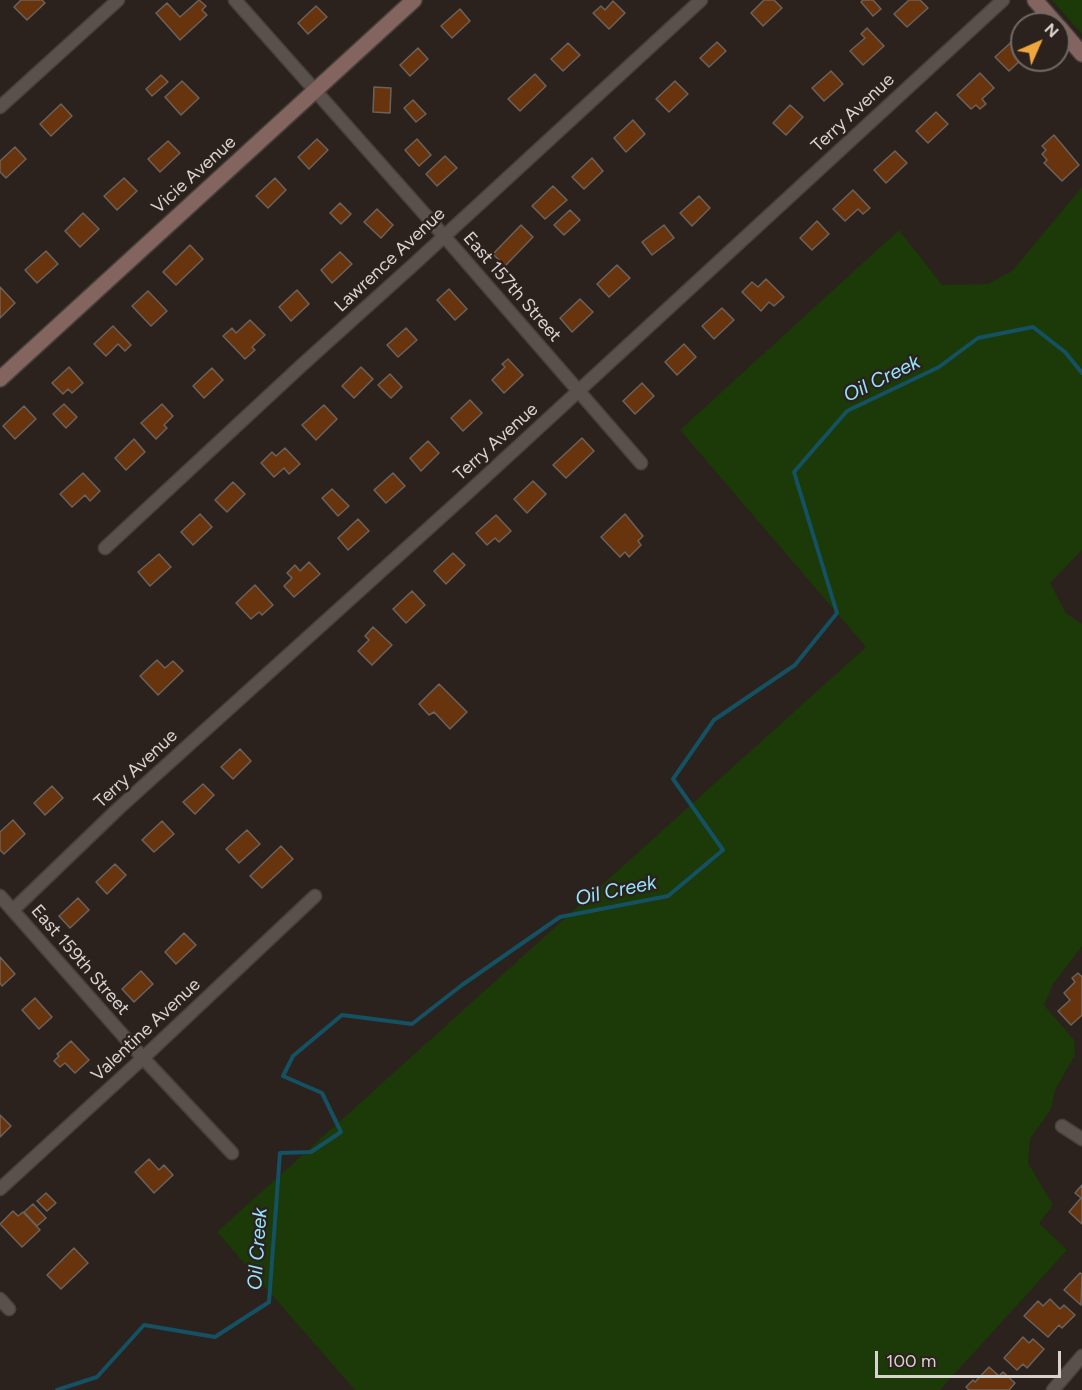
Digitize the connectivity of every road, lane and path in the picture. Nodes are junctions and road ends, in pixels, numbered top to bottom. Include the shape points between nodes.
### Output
1 (118, 0) edge
2 (235, 0) edge
3 (414, 0) edge
4 (701, 0) edge
5 (1003, 0) edge
6 (1035, 0) edge
7 (1046, 12) edge
8 (1070, 40) edge
9 (1082, 54) edge
10 (315, 90) junction
11 (0, 107) edge
12 (444, 236) junction
13 (0, 379) edge
14 (579, 391) junction
15 (641, 463) dead end
16 (105, 548) dead end
17 (0, 896) edge
18 (315, 896) dead end
19 (13, 910) junction
20 (143, 1058) junction
21 (1062, 1126) dead end
22 (1082, 1139) edge
23 (232, 1153) dead end
24 (0, 1189) edge
25 (0, 1299) edge
26 (9, 1309) dead end
27 (1082, 1356) edge
28 (1053, 1390) edge

1 - 11 street
2 - 10 street, East 157th Street
3 - 10 street, Vicie Avenue
4 - 12 street, Lawrence Avenue
5 - 14 street, Terry Avenue
6 - 7 street
8 - 9 street
10 - 12 street, East 157th Street
10 - 13 street, Vicie Avenue
12 - 14 street, East 157th Street
12 - 16 street, Lawrence Avenue
14 - 15 street, East 157th Street
14 - 19 street, Terry Avenue via 119,808
17 - 19 street, East 159th Street
18 - 20 street, Valentine Avenue
19 - 20 street, East 159th Street
20 - 23 street, East 159th Street
20 - 24 street, Valentine Avenue
21 - 22 street
25 - 26 street
27 - 28 street

